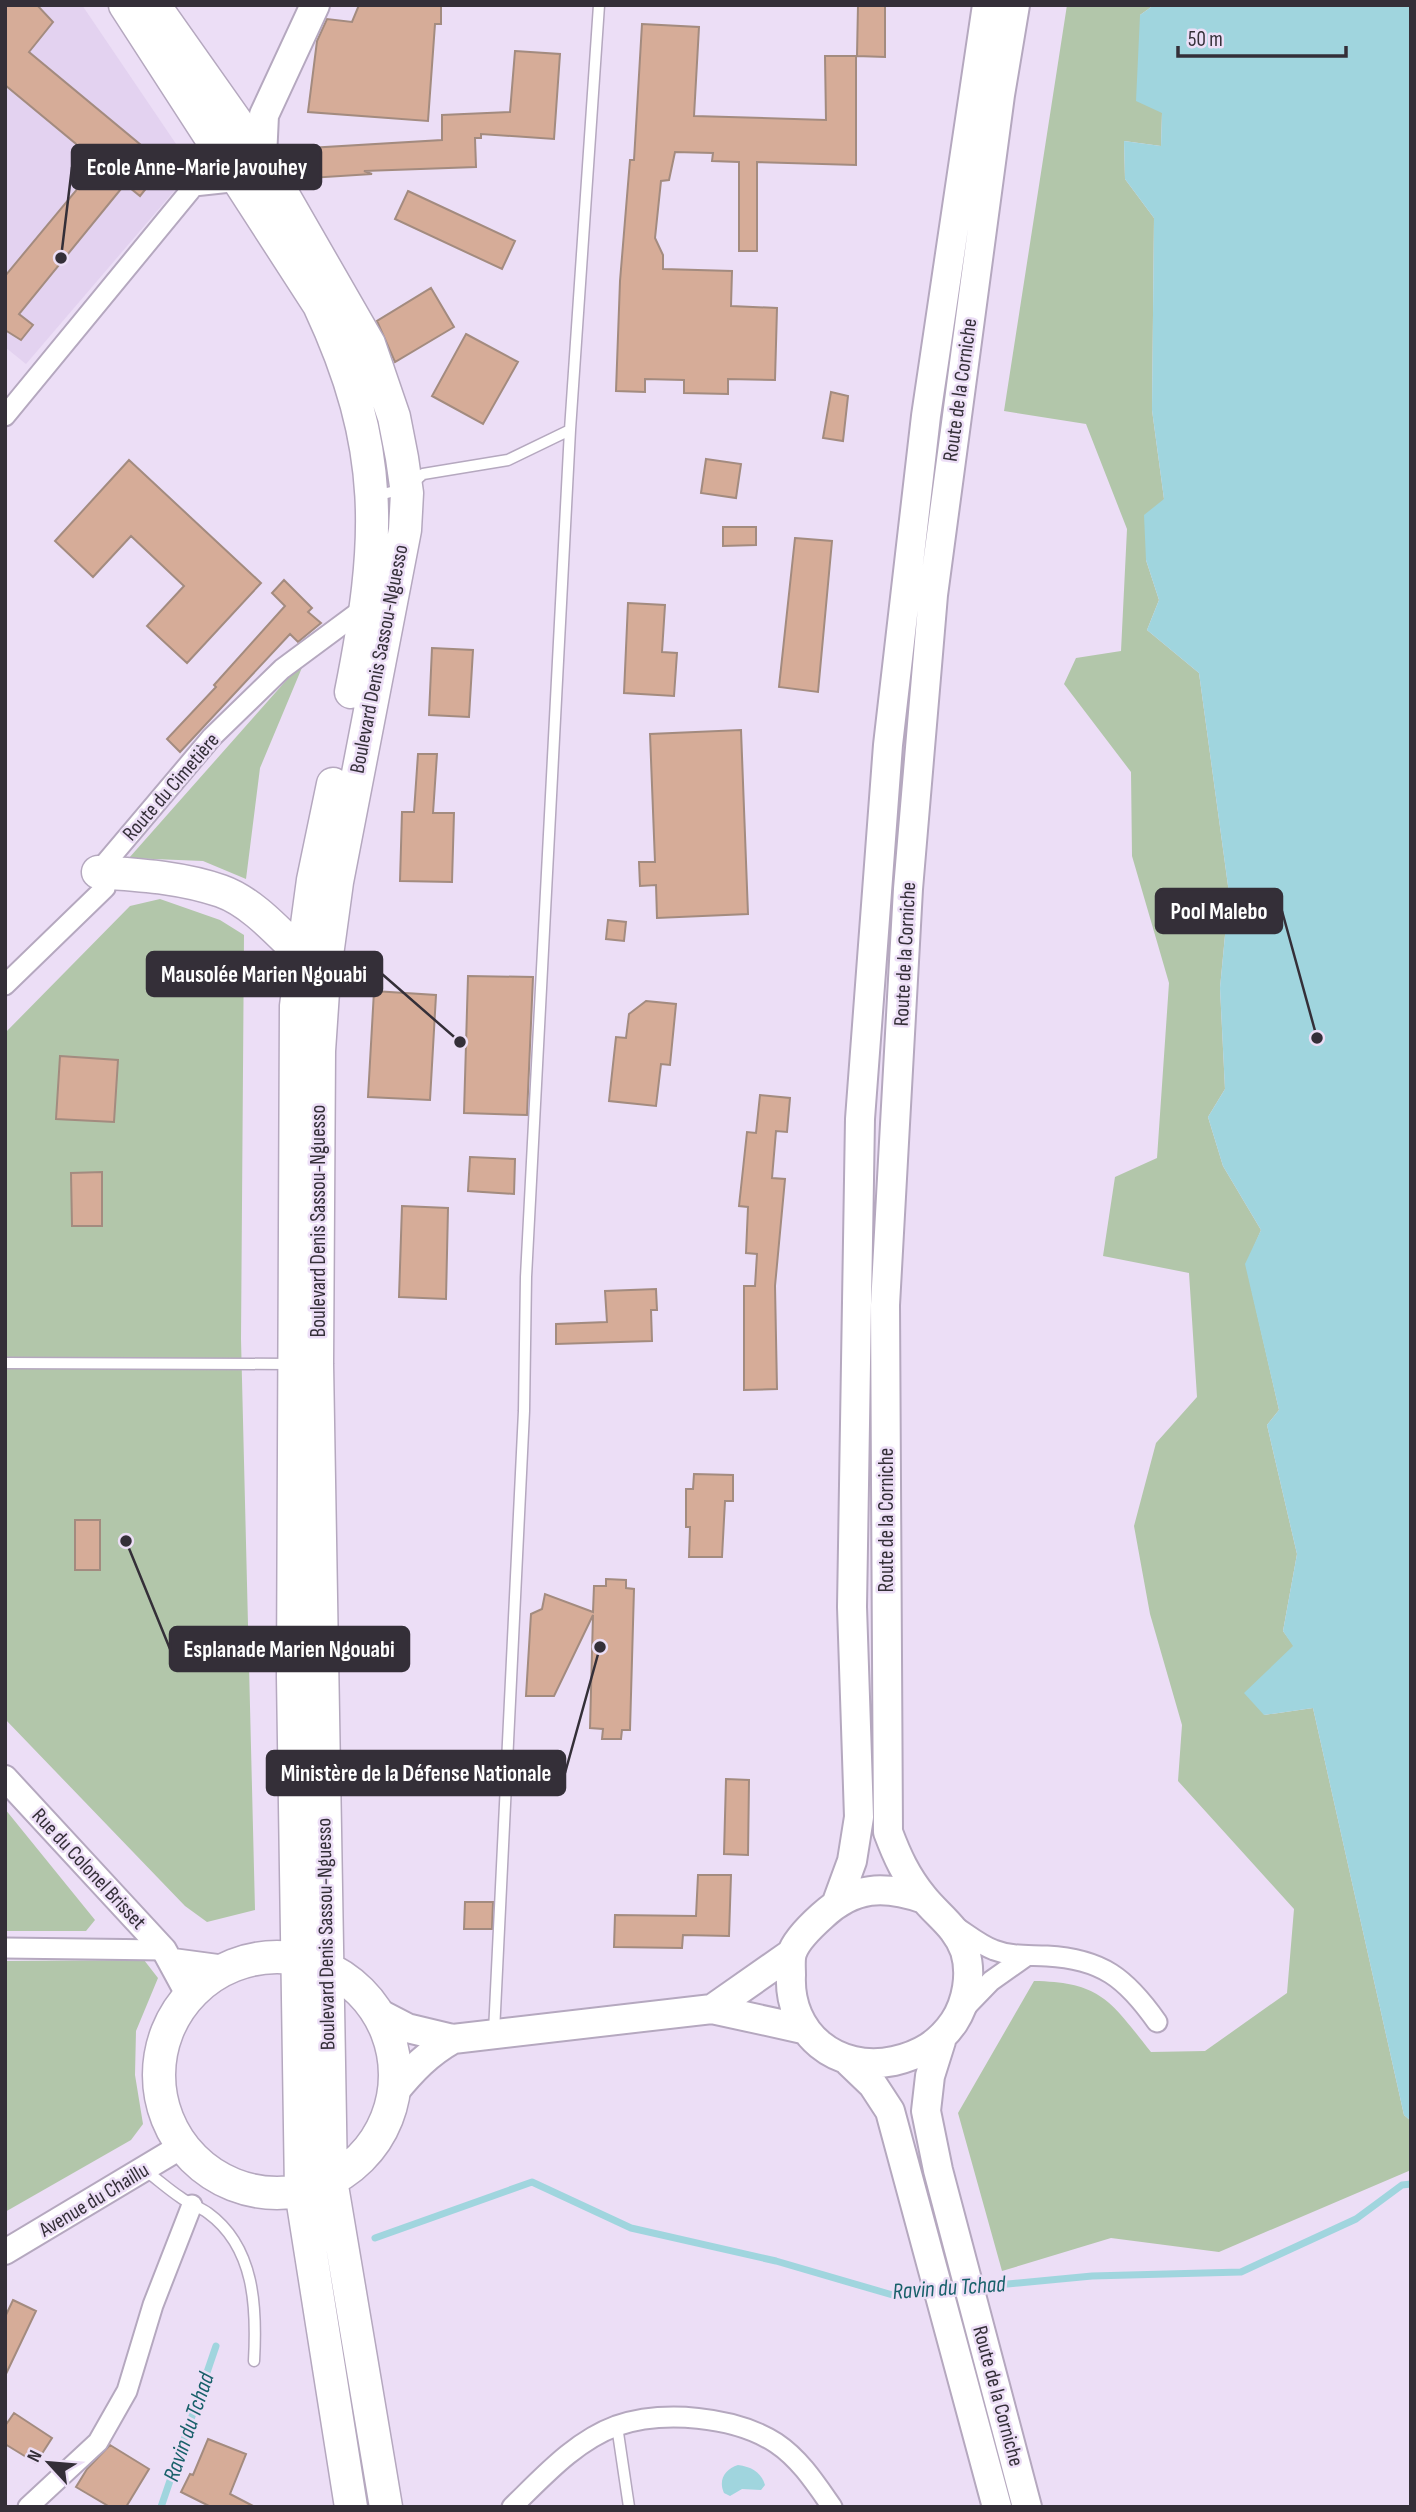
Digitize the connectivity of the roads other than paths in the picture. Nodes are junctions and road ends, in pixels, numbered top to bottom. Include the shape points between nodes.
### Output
1 (125, 5) edge
2 (154, 5) edge
3 (315, 5) edge
4 (599, 5) edge
5 (987, 5) edge
6 (1015, 5) edge
7 (240, 128) junction
8 (262, 158) junction
9 (240, 181) junction
10 (194, 186) junction
11 (5, 416) edge
12 (570, 430) junction
13 (393, 472) junction
14 (367, 607) junction
15 (98, 872) junction
16 (301, 954) junction
17 (5, 985) edge
18 (5, 1363) edge
19 (294, 1364) junction
20 (5, 1778) edge
21 (924, 1899) junction
22 (837, 1902) junction
23 (952, 1925) junction
24 (5, 1948) edge
25 (792, 1954) junction
26 (168, 1956) junction
27 (1025, 1957) junction
28 (312, 1962) junction
29 (225, 1968) junction
30 (189, 1996) junction
31 (712, 2009) junction
32 (961, 2012) junction
33 (380, 2014) junction
34 (1157, 2022) dead end
35 (803, 2029) junction
36 (494, 2033) junction
37 (453, 2039) junction
38 (942, 2040) junction
39 (849, 2062) junction
40 (394, 2092) junction
41 (182, 2146) junction
42 (146, 2170) junction
43 (331, 2180) junction
44 (301, 2191) junction
45 (192, 2204) junction
46 (5, 2252) edge
47 (254, 2361) dead end
48 (617, 2426) junction
49 (29, 2507) edge
50 (351, 2507) edge
51 (386, 2507) edge
52 (512, 2507) edge
53 (629, 2507) edge
54 (832, 2507) edge
55 (998, 2507) edge
56 (1027, 2507) edge

1 - 7 main road, Boulevard Denis Sassou-Nguesso
2 - 7 main road, Boulevard Denis Sassou-Nguesso
3 - 7 main road
4 - 12 lane
5 - 22 main road, Route de la Corniche via 926,416 888,745 860,1119 852,1607 859,1817 852,1861
6 - 21 main road, Route de la Corniche via 933,594 908,889 885,1305 888,1832 899,1863
7 - 8 main road, Boulevard Denis Sassou-Nguesso
7 - 9 main road, Boulevard Denis Sassou-Nguesso
7 - 10 street
8 - 9 main road
8 - 13 main road, Boulevard Denis Sassou-Nguesso via 369,344 394,417
9 - 10 street
9 - 13 main road, Boulevard Denis Sassou-Nguesso via 319,305 359,410
10 - 11 street
12 - 13 lane via 508,460
12 - 36 lane via 526,1277 524,1411
13 - 14 main road, Boulevard Denis Sassou-Nguesso
13 - 28 main road, Boulevard Denis Sassou-Nguesso via 405,530 337,882 319,1051
14 - 15 street, Route du Cimetière via 282,669 212,737
14 - 16 main road, Boulevard Denis Sassou-Nguesso
15 - 16 main road via 166,877 223,891 261,916
15 - 17 street, Route du Cimetière via 105,888
16 - 19 main road, Boulevard Denis Sassou-Nguesso
18 - 19 lane
19 - 28 main road, Boulevard Denis Sassou-Nguesso
20 - 26 street, Rue du Colonel Brisset
21 - 22 main road via 897,1889 869,1890
21 - 23 main road
22 - 25 main road via 812,1925
23 - 27 street via 993,1950
23 - 32 main road via 965,1952 969,1983
24 - 26 street
25 - 31 main road
25 - 35 main road via 790,1994
26 - 29 street
26 - 30 street, Rue du Colonel Brisset
27 - 32 street via 991,1981
27 - 34 street via 1096,1964 1117,1975
28 - 29 main road via 260,1957
28 - 33 main road via 357,1986
28 - 43 main road, Boulevard Denis Sassou-Nguesso
28 - 44 main road, Boulevard Denis Sassou-Nguesso
29 - 30 main road
30 - 41 main road via 171,2023 160,2075 167,2118
31 - 35 main road
31 - 36 main road
32 - 38 main road
33 - 37 main road via 407,2028
33 - 40 main road via 394,2052
35 - 39 main road via 821,2048
36 - 37 main road
37 - 40 main road via 416,2065
38 - 39 main road via 911,2057 877,2065
38 - 56 main road, Route de la Corniche via 930,2076 926,2111
39 - 55 main road, Route de la Corniche via 873,2085 890,2111
40 - 43 main road via 383,2128 369,2148
41 - 42 street, Avenue du Chaillu
41 - 44 main road via 205,2169 235,2186 267,2193
42 - 45 lane
42 - 46 street, Avenue du Chaillu
43 - 44 main road
43 - 51 main road, Boulevard Denis Sassou-Nguesso
44 - 50 main road, Boulevard Denis Sassou-Nguesso
45 - 47 lane via 209,2213 232,2237 246,2264 256,2325
45 - 49 street via 153,2305 128,2391 98,2442
48 - 52 street via 555,2465
48 - 53 lane
48 - 54 street via 688,2416 729,2424 776,2443 810,2474

